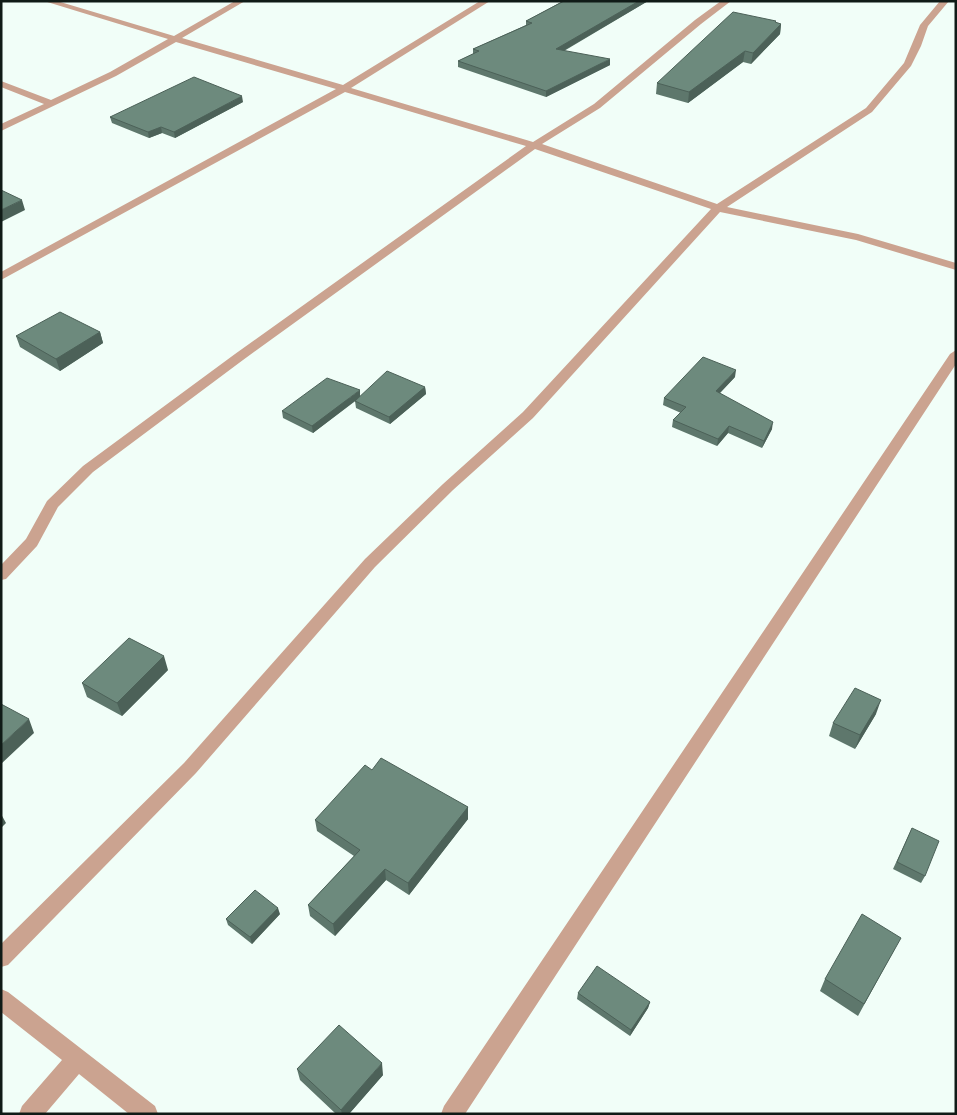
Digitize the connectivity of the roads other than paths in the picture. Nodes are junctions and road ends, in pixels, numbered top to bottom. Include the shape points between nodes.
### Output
1 (48, 1) edge
2 (241, 1) edge
3 (486, 1) edge
4 (727, 1) edge
5 (945, 1) edge
6 (949, 1) edge
7 (956, 2) edge
8 (175, 39) junction
9 (1, 84) edge
10 (345, 88) junction
11 (52, 104) junction
12 (1, 128) edge
13 (534, 145) junction
14 (718, 208) junction
15 (956, 266) edge
16 (1, 277) edge
17 (956, 354) edge
18 (1, 575) edge
19 (1, 958) edge
20 (1, 999) edge
21 (78, 1058) junction
22 (30, 1114) edge
23 (148, 1114) edge
24 (452, 1114) edge

1 - 8 street
2 - 8 street
3 - 10 street
4 - 13 street via 596,106
5 - 14 street via 924,25 908,64 869,110
6 - 7 street
8 - 10 street
8 - 11 street
9 - 11 street
10 - 13 street
10 - 16 street
11 - 12 street
13 - 14 street
13 - 18 street via 88,469 52,504 32,542
14 - 15 street via 858,237
14 - 19 street via 528,415 448,487 370,564 190,768
17 - 24 street
20 - 21 street
21 - 22 street
21 - 23 street

